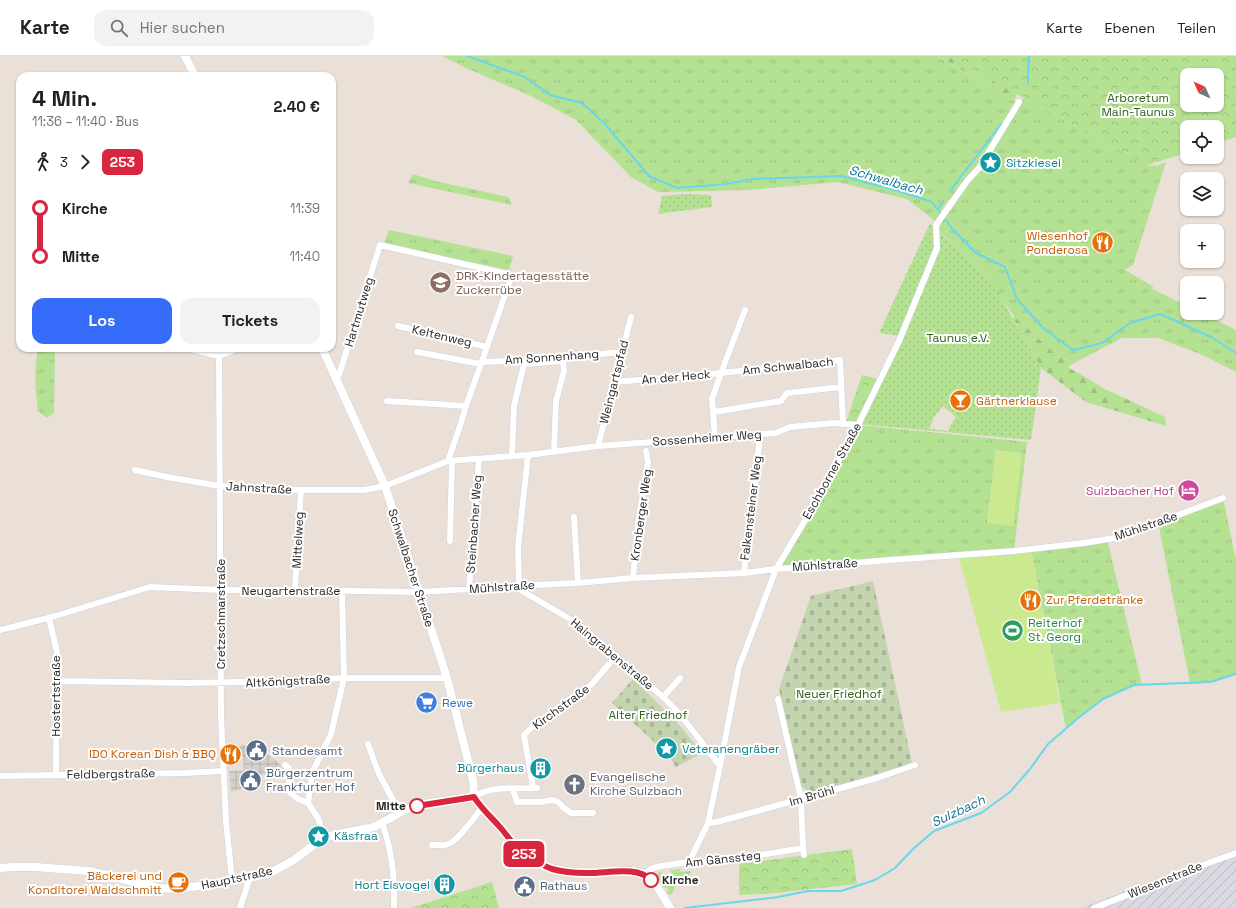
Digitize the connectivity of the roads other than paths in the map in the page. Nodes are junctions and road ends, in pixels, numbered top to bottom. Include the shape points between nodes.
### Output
1 (185, 56) edge
2 (193, 72) edge
3 (1019, 102) dead end
4 (512, 275) joint
5 (745, 310) dead end
6 (631, 317) dead end
7 (398, 326) dead end
8 (487, 347) junction
9 (202, 352) edge
10 (220, 352) edge
11 (229, 352) edge
12 (324, 352) edge
13 (417, 352) dead end
14 (622, 352) junction
15 (219, 356) junction
16 (482, 363) junction
17 (720, 373) junction
18 (336, 378) junction
19 (615, 382) junction
20 (842, 387) junction
21 (387, 401) dead end
22 (466, 406) junction
23 (714, 412) junction
24 (843, 424) junction
25 (858, 425) junction
26 (715, 437) junction
27 (759, 443) dead end
28 (598, 446) junction
29 (554, 451) junction
30 (646, 451) dead end
31 (528, 454) junction
32 (512, 455) junction
33 (479, 459) junction
34 (450, 461) junction
35 (135, 470) dead end
36 (220, 486) junction
37 (385, 486) junction
38 (301, 490) junction
39 (1223, 498) dead end
40 (574, 517) dead end
41 (450, 542) dead end
42 (776, 569) junction
43 (744, 573) junction
44 (633, 578) junction
45 (578, 583) junction
46 (519, 586) junction
47 (470, 589) junction
48 (221, 590) junction
49 (295, 590) junction
50 (342, 591) junction
51 (419, 592) junction
52 (49, 618) junction
53 (0, 630) edge
54 (616, 656) junction
55 (344, 678) junction
56 (447, 678) junction
57 (680, 678) dead end
58 (57, 681) junction
59 (221, 683) junction
60 (664, 697) junction
61 (778, 699) dead end
62 (368, 744) dead end
63 (285, 765) dead end
64 (915, 765) dead end
65 (720, 766) junction
66 (222, 771) junction
67 (0, 776) edge
68 (56, 776) junction
69 (513, 789) junction
70 (474, 797) junction
71 (801, 799) junction
72 (308, 803) junction
73 (482, 808) junction
74 (400, 813) junction
75 (594, 814) dead end
76 (382, 823) junction
77 (708, 823) junction
78 (324, 837) junction
79 (432, 846) dead end
80 (803, 848) junction
81 (1236, 853) edge
82 (804, 856) dead end
83 (689, 862) junction
84 (0, 868) edge
85 (646, 875) junction
86 (250, 877) junction
87 (232, 880) junction
88 (240, 908) edge
89 (394, 908) edge
90 (670, 908) edge
91 (1094, 908) edge

1 - 2 street
3 - 25 street, Eschborner Straße via 978,168 936,225 937,248 899,341
4 - 8 street, Keltenweg
4 - 18 street, Hartmutweg via 380,245 344,361
5 - 17 street
6 - 14 street, Weingartspfad
7 - 8 street, Keltenweg
8 - 16 street, Keltenweg
9 - 15 street
10 - 15 street, Cretzschmarstraße
11 - 15 street
12 - 18 street, Schwalbacher Straße
13 - 16 street, Keltenweg
14 - 16 street, Am Sonnenhang
14 - 19 street, Weingartspfad
15 - 36 street, Cretzschmarstraße
16 - 22 street, Keltenweg
17 - 19 street, An der Heck
17 - 20 street, Am Schwalbach via 840,360
17 - 23 street, An der Heck via 712,399
18 - 37 street, Schwalbacher Straße
19 - 28 street, Weingartspfad
20 - 23 street via 787,393 781,401
20 - 24 street, Am Schwalbach
21 - 22 street
22 - 34 street, Keltenweg
23 - 26 street, An der Heck
24 - 25 street, Sossenheimer Weg
24 - 26 street, Sossenheimer Weg via 834,422 790,426 776,433
25 - 42 street, Eschborner Straße
26 - 28 street, Sossenheimer Weg
27 - 43 street, Falkensteiner Weg
28 - 29 street, Sossenheimer Weg
29 - 31 street, Sossenheimer Weg
29 - 32 street via 556,401 564,371 563,361 524,364 514,406
30 - 44 street, Kronberger Weg via 648,462
31 - 32 street, Sossenheimer Weg
31 - 46 street via 520,517
32 - 33 street, Sossenheimer Weg
33 - 34 street, Sossenheimer Weg
33 - 47 street, Steinbacher Weg
34 - 37 street, Sossenheimer Weg
34 - 41 street
35 - 36 street, Jahnstraße
36 - 38 street, Jahnstraße
36 - 48 street, Cretzschmarstraße
37 - 38 street, Jahnstraße via 364,490
37 - 51 street, Schwalbacher Straße
38 - 49 street, Mittelweg
39 - 42 street, Mühlstraße via 1120,537 1084,543 1014,551
40 - 45 street
42 - 43 street, Mühlstraße
42 - 65 street, Eschborner Straße via 739,667
43 - 44 street, Mühlstraße
44 - 45 street, Mühlstraße
45 - 46 street, Mühlstraße
46 - 47 street, Mühlstraße
46 - 54 street, Haingrabenstraße via 577,623
47 - 51 street, Mühlstraße
48 - 49 street, Neugartenstraße
48 - 52 street, Neugartenstraße via 150,587
48 - 59 street, Cretzschmarstraße
49 - 50 street, Neugartenstraße
50 - 51 street, Neugartenstraße
50 - 55 street
51 - 56 street, Schwalbacher Straße
52 - 53 street, Neugartenstraße
52 - 58 street, Hostertstraße via 57,652
54 - 60 street, Haingrabenstraße
54 - 69 street, Kirchstraße via 591,685 532,727 524,736 535,788
55 - 56 street, Altkönigstraße
55 - 59 street, Altkönigstraße
55 - 72 street via 331,734 312,773
56 - 70 street, Schwalbacher Straße via 473,780
57 - 60 street, Haingrabenstraße
58 - 59 street, Altkönigstraße
58 - 68 street, Hostertstraße
59 - 66 street, Cretzschmarstraße
60 - 65 street, Haingrabenstraße via 680,713
61 - 71 street
62 - 74 street via 379,774
63 - 72 street via 289,768 289,792
64 - 71 street, Im Brühl
65 - 77 street, Eschborner Straße
66 - 68 street, Feldbergstraße
66 - 87 street, Cretzschmarstraße
67 - 68 street, Feldbergstraße
69 - 70 street via 484,791
69 - 75 street via 517,802 552,800 571,813
70 - 73 street
70 - 74 street, Hauptstraße via 423,804
71 - 77 street, Im Brühl
71 - 80 street
72 - 78 street via 318,818
73 - 79 street via 452,842
73 - 85 street via 520,850 545,866 575,872 632,872
74 - 76 street, Hauptstraße
76 - 78 street, Hauptstraße via 374,827
76 - 89 street via 395,884
77 - 83 street, Eschborner Straße
78 - 86 street, Hauptstraße via 278,869
80 - 82 street
80 - 83 street, Am Gänssteg via 717,862
81 - 91 street, Wiesenstraße
83 - 85 street, Am Gänssteg via 653,868
84 - 87 street, Hauptstraße via 35,867 89,871 159,888 174,889
85 - 90 street
86 - 87 street, Hauptstraße
86 - 88 street

